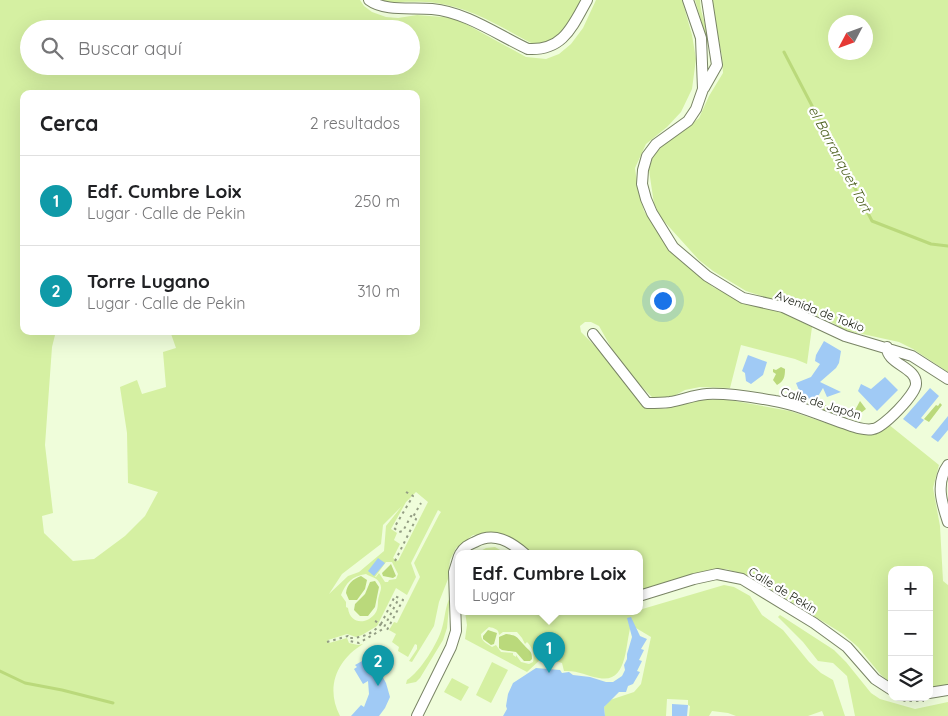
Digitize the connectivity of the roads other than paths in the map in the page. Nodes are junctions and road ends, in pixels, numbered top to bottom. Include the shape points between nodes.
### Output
1 (369, 0) edge
2 (587, 0) edge
3 (688, 0) edge
4 (707, 0) edge
5 (703, 89) junction
6 (593, 334) dead end
7 (887, 347) junction
8 (948, 379) edge
9 (948, 465) edge
10 (948, 522) edge
11 (462, 550) edge
12 (521, 550) edge
13 (455, 569) edge
14 (643, 595) edge
15 (455, 602) edge
16 (455, 615) edge
17 (888, 687) edge
18 (948, 690) edge
19 (933, 692) edge
20 (417, 716) edge

1 - 2 street via 376,6 455,13 528,49 538,50 549,48 567,34
3 - 5 street, Avenida de Tokio via 701,38
4 - 5 street via 717,65
5 - 7 street, Avenida de Tokio via 688,121 656,144 646,156 643,170 646,199 673,247 707,276 743,298 783,307 845,336
6 - 7 street, Calle de Japón via 647,403 671,402 707,394 738,396 777,401 873,430 909,398 917,383 913,375 890,356
7 - 8 street, Avenida de Tokio via 912,356
9 - 10 street via 940,492
11 - 12 street via 481,538 494,537
13 - 15 street
14 - 17 street, Calle de Pekin via 717,574 742,578 847,647 875,678
16 - 20 street via 456,631 451,647
18 - 19 street

